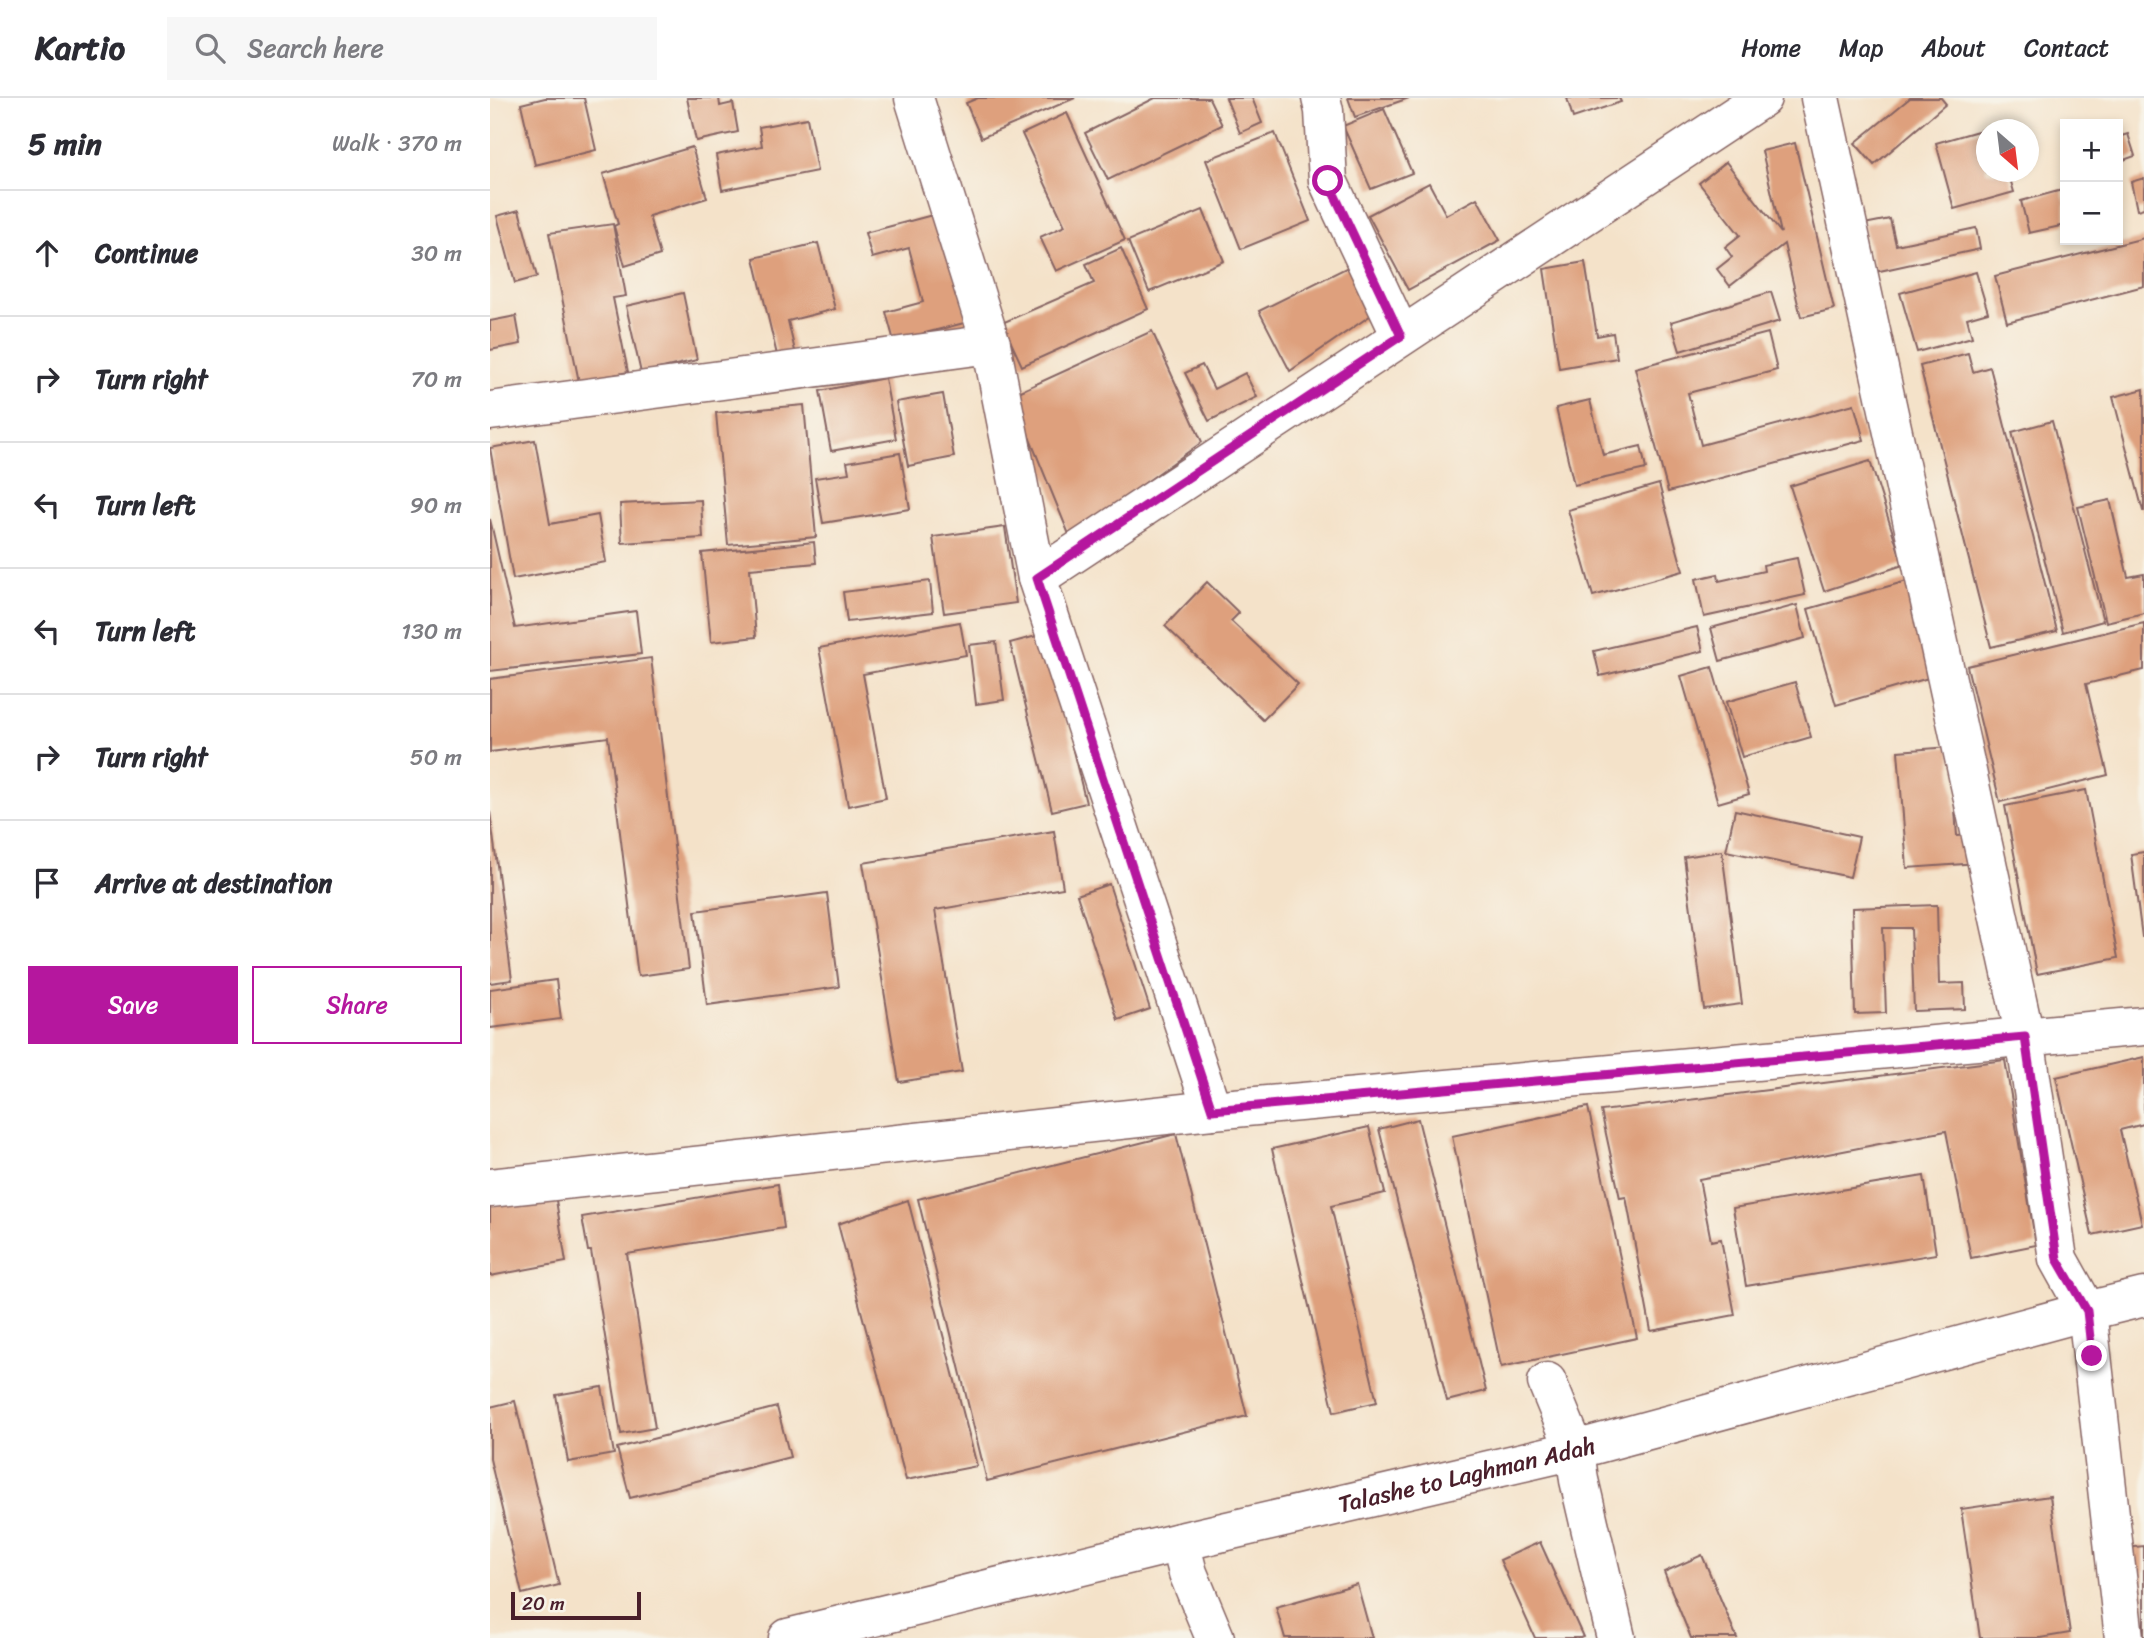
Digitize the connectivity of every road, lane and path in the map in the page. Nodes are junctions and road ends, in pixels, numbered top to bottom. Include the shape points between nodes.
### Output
1 (914, 98) edge
2 (1321, 98) edge
3 (1762, 98) edge
4 (1820, 98) edge
5 (1401, 336) junction
6 (991, 344) junction
7 (490, 411) edge
8 (1037, 578) junction
9 (2144, 1026) edge
10 (2025, 1037) junction
11 (1212, 1110) junction
12 (490, 1188) edge
13 (2144, 1297) edge
14 (2087, 1311) junction
15 (1547, 1382) dead end
16 (1575, 1450) junction
17 (1180, 1542) junction
18 (788, 1638) edge
19 (1215, 1638) edge
20 (1616, 1638) edge
21 (2124, 1638) edge

1 - 6 street
2 - 5 street via 1328,181
3 - 5 street
4 - 10 street
5 - 8 street
6 - 7 street
6 - 8 street
8 - 11 street
9 - 10 street
10 - 11 street
10 - 14 street via 2057,1259
11 - 12 street
13 - 14 street, Talashe to Laghman Adah
14 - 16 street, Talashe to Laghman Adah
14 - 21 street
15 - 16 street
16 - 17 street, Talashe to Laghman Adah
16 - 20 street
17 - 18 street, Talashe to Laghman Adah
17 - 19 street

